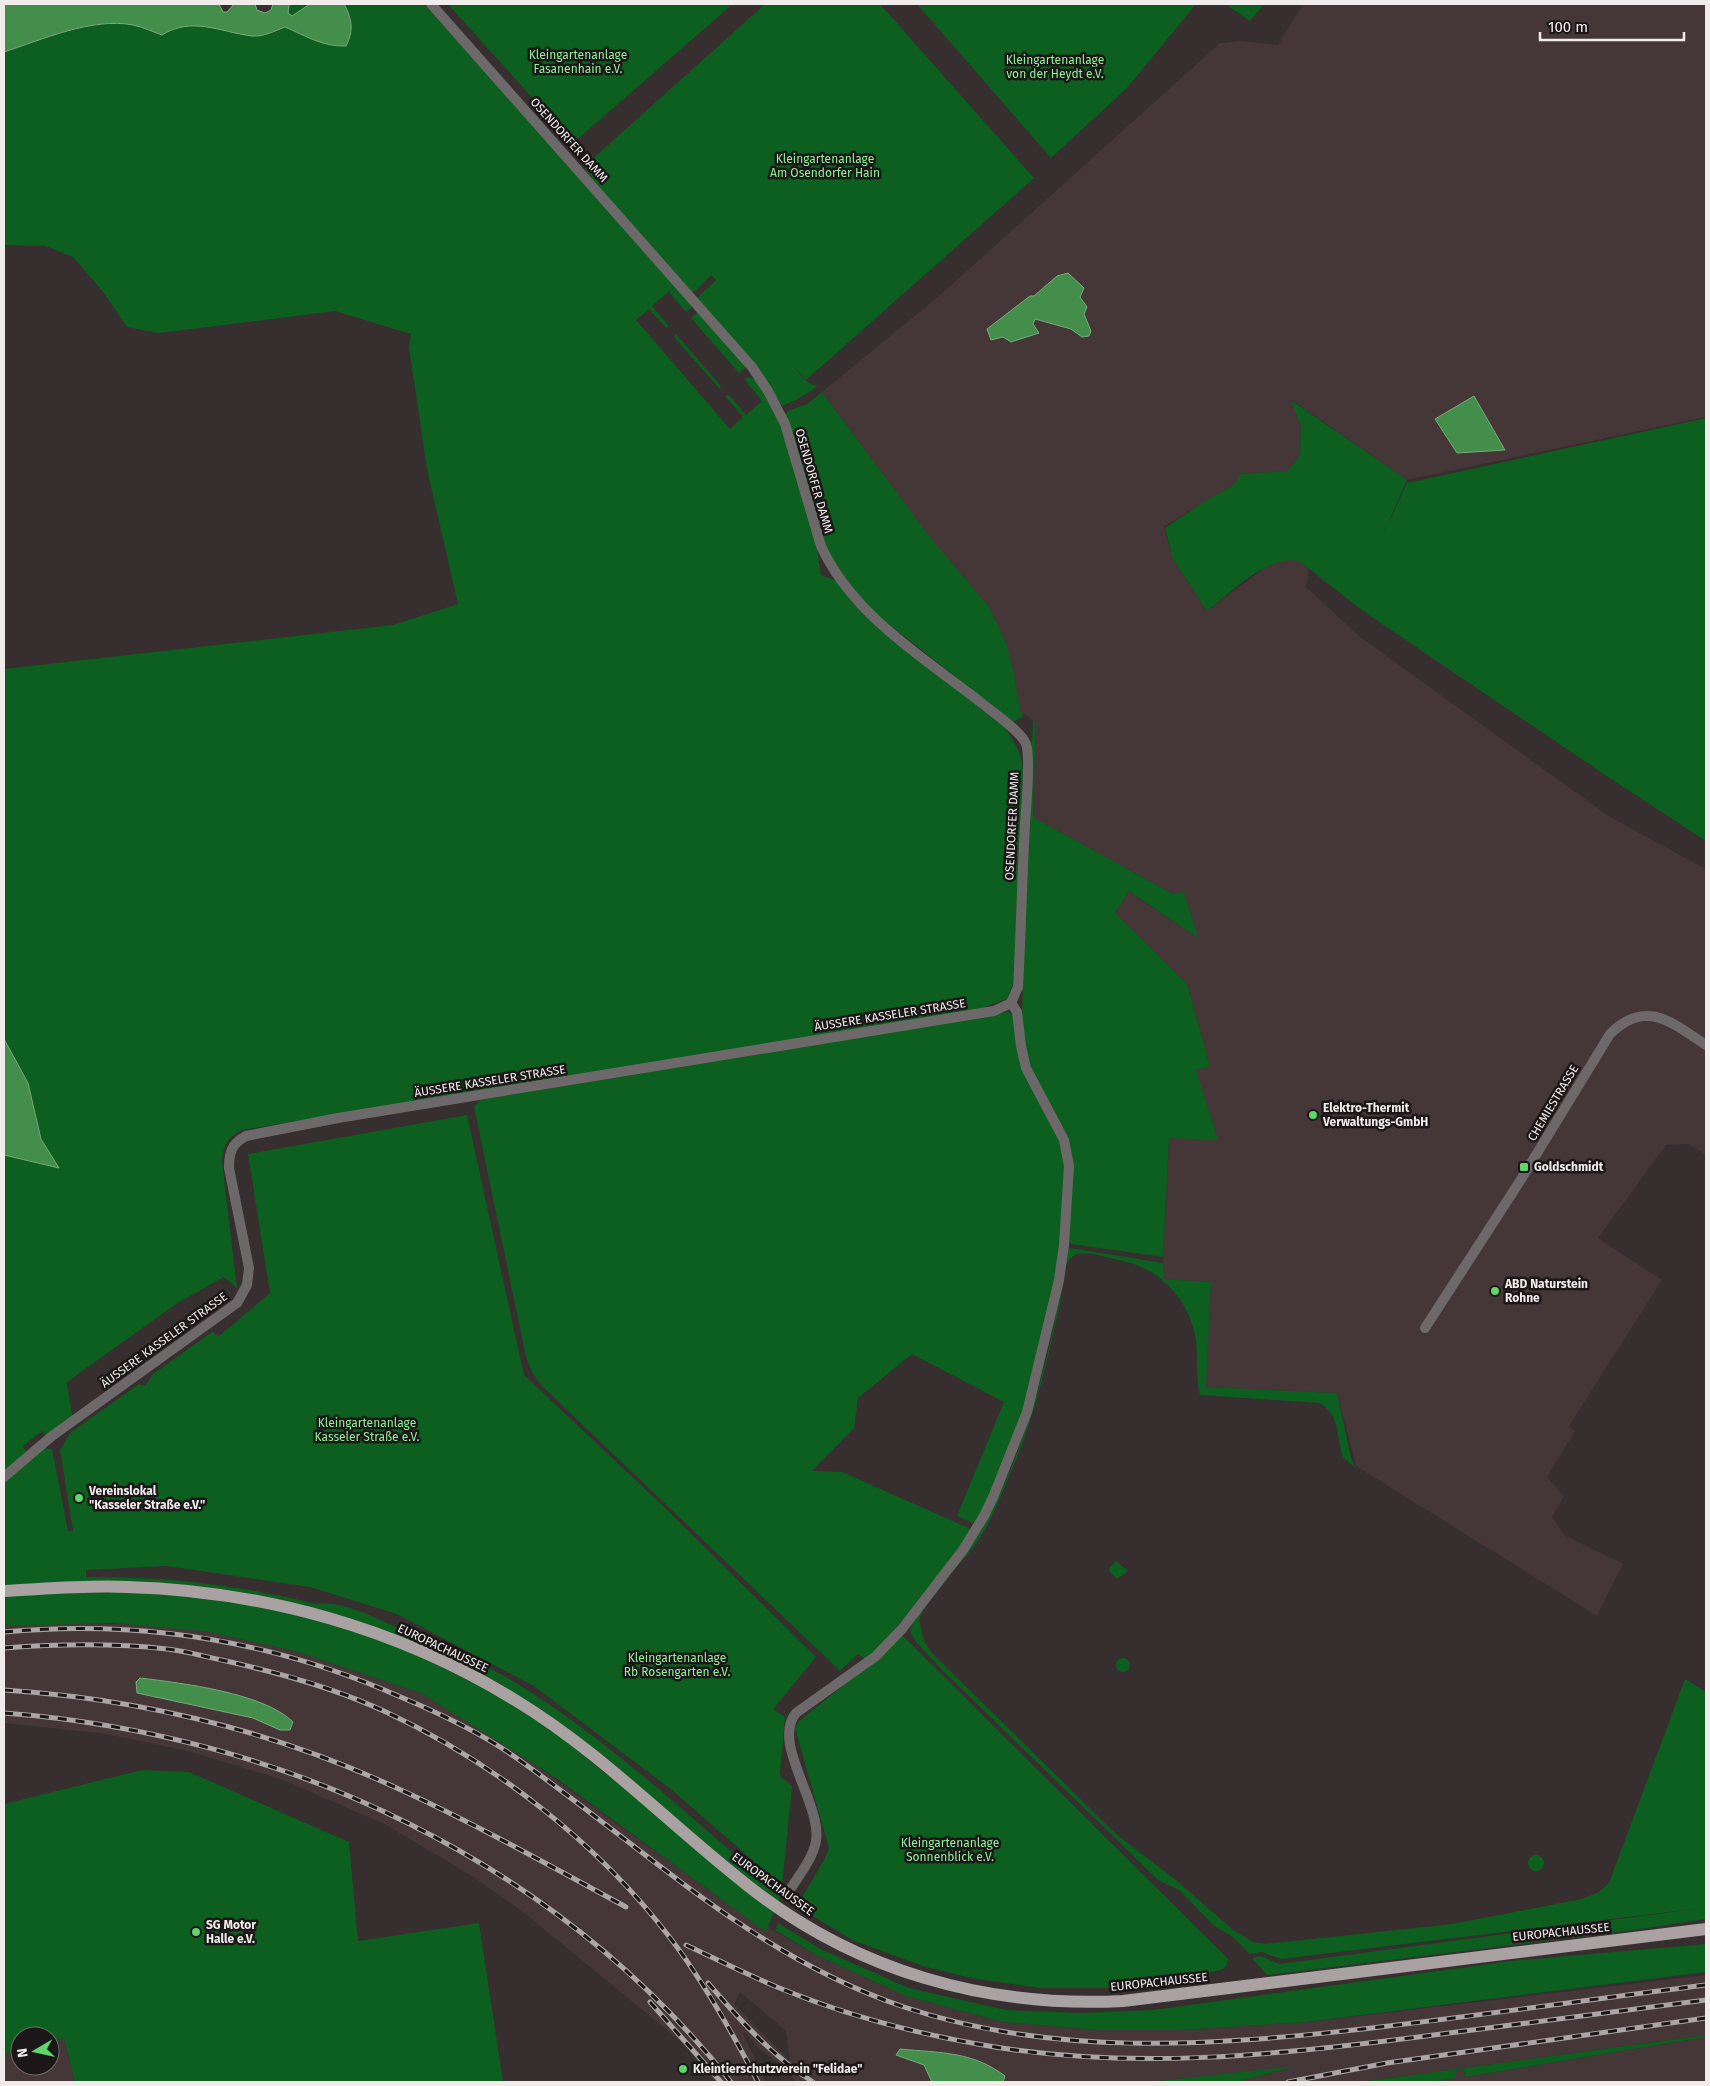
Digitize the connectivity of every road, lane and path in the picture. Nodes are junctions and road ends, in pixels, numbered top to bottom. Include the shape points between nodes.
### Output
1 (431, 4) edge
2 (1010, 1003) junction
3 (1706, 1045) edge
4 (1425, 1328) dead end
5 (4, 1477) edge
6 (4, 1591) edge
7 (791, 1888) dead end
8 (1706, 1929) edge

1 - 2 street, OSENDORFER DAMM via 752,367 779,410 820,546 845,588 874,618 992,711 1026,744 1028,783 1018,987
2 - 5 street, ÄUSSERE KASSELER STRASSE via 994,1011 338,1118 246,1136 234,1144 229,1156 249,1268 247,1285 238,1304 52,1436
2 - 7 street via 1017,1012 1026,1068 1061,1134 1068,1166 1063,1254 1038,1372 1027,1412 994,1495 963,1550 902,1629 876,1656 796,1713 791,1720 788,1737 817,1839 813,1852
3 - 4 street, CHEMIESTRASSE via 1662,1017 1644,1014 1622,1022 1610,1034 1513,1193
6 - 8 main road, EUROPACHAUSSEE via 123,1586 208,1593 308,1612 403,1643 473,1676 558,1728 612,1768 749,1887 806,1926 879,1963 959,1988 1041,2001 1133,2000

